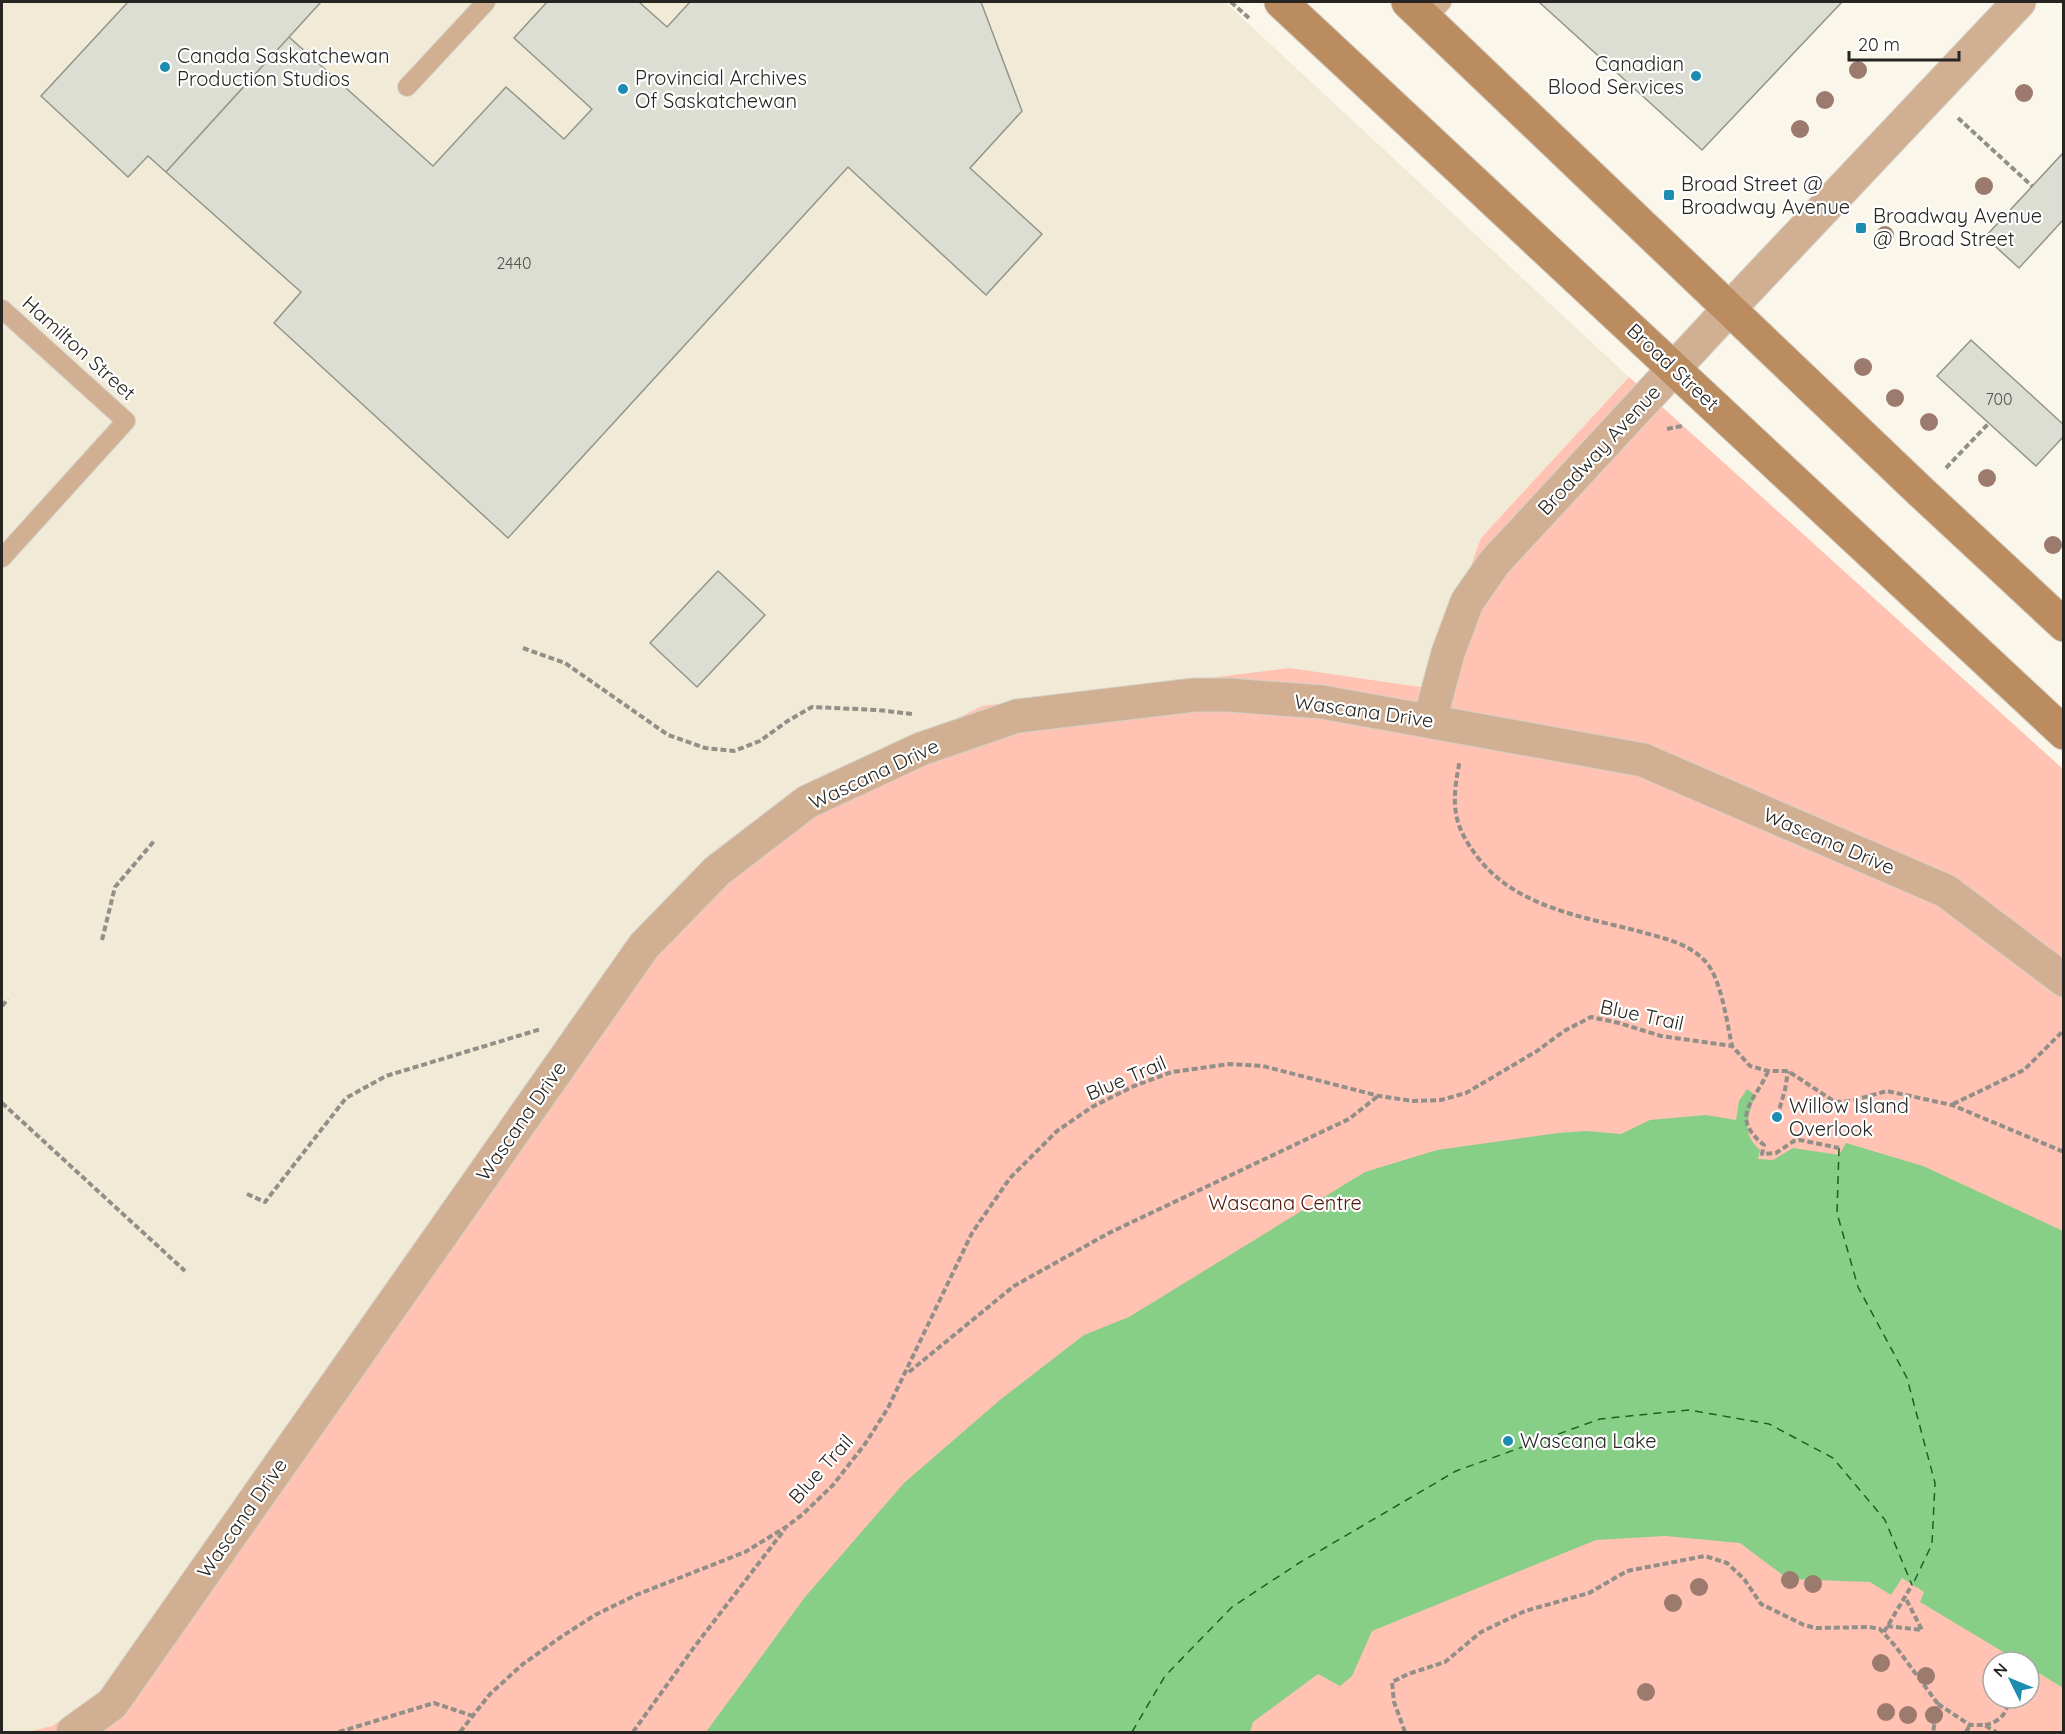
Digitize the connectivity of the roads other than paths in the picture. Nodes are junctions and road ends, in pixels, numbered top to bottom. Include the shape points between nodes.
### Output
1 (486, 2) edge
2 (1281, 2) edge
3 (2019, 2) edge
4 (1425, 7) edge
5 (407, 87) dead end
6 (2, 309) edge
7 (1729, 309) junction
8 (1675, 369) junction
9 (2, 558) edge
10 (2064, 626) edge
11 (1430, 720) junction
12 (2064, 733) edge
13 (2064, 980) edge
14 (73, 1732) edge

1 - 5 lane
2 - 8 main road, Broad Street
3 - 7 street, Broadway Avenue
4 - 7 main road
6 - 9 lane, Hamilton Street via 126,421
7 - 8 street, Broadway Avenue
7 - 10 main road
8 - 11 street, Broadway Avenue via 1494,563 1467,602
8 - 12 main road, Broad Street
11 - 13 street, Wascana Drive via 1643,760 1946,891
11 - 14 street, Wascana Drive via 1322,702 1229,695 1194,695 1017,716 921,749 807,802 717,870 644,946 112,1704

